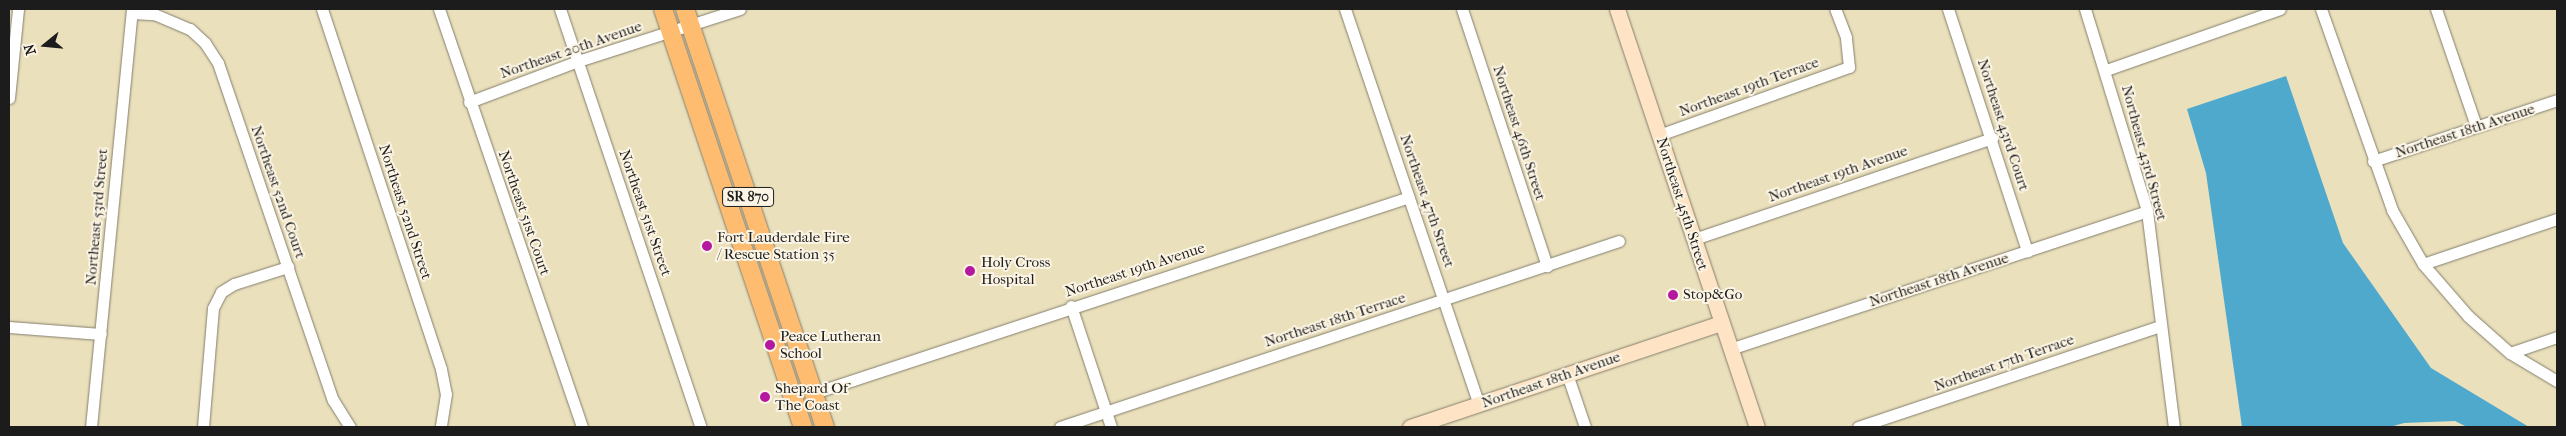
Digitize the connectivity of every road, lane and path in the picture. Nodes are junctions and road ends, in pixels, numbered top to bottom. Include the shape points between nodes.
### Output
1 (18, 9) edge
2 (322, 9) edge
3 (439, 9) edge
4 (560, 9) edge
5 (663, 9) edge
6 (685, 9) edge
7 (740, 9) edge
8 (1345, 9) edge
9 (1462, 9) edge
10 (1617, 9) edge
11 (1835, 9) edge
12 (1948, 9) edge
13 (2084, 9) edge
14 (2280, 9) edge
15 (2321, 9) edge
16 (2436, 9) edge
17 (132, 11) edge
18 (690, 26) junction
19 (671, 32) junction
20 (11, 57) edge
21 (578, 61) junction
22 (2106, 70) junction
23 (9, 98) edge
24 (2557, 100) edge
25 (469, 102) junction
26 (2476, 126) junction
27 (1659, 135) junction
28 (1992, 138) junction
29 (2373, 161) junction
30 (1409, 197) junction
31 (2147, 212) junction
32 (2557, 219) edge
33 (1694, 239) junction
34 (1619, 241) dead end
35 (2027, 251) junction
36 (745, 253) junction
37 (2423, 264) junction
38 (1547, 266) junction
39 (288, 267) junction
40 (776, 282) junction
41 (1445, 299) junction
42 (1071, 306) junction
43 (1721, 323) junction
44 (2159, 326) junction
45 (9, 327) edge
46 (101, 334) junction
47 (2557, 337) edge
48 (1730, 349) junction
49 (2510, 353) junction
50 (1567, 374) junction
51 (2557, 382) edge
52 (814, 393) junction
53 (1479, 404) junction
54 (1106, 412) junction
55 (91, 427) edge
56 (203, 427) edge
57 (350, 427) edge
58 (441, 427) edge
59 (582, 427) edge
60 (701, 427) edge
61 (803, 427) edge
62 (825, 427) edge
63 (1060, 427) edge
64 (1111, 427) edge
65 (1410, 427) edge
66 (1585, 427) edge
67 (1757, 427) edge
68 (1858, 427) edge
69 (2174, 427) edge

1 - 20 street
2 - 58 street, Northeast 52nd Street via 441,369 446,394
3 - 25 street, Northeast 51st Court
4 - 21 street, Northeast 51st Street
5 - 19 main road, SR 870
6 - 18 main road, SR 870
7 - 18 street, Northeast 20th Avenue
8 - 30 street, Northeast 47th Street
9 - 38 street, Northeast 46th Street
10 - 27 street, Northeast 45th Street
11 - 27 street, Northeast 19th Terrace via 1846,37 1848,67
12 - 28 street, Northeast 43rd Court
13 - 22 street, Northeast 43rd Street
14 - 22 street
15 - 29 street
16 - 26 street
17 - 39 street, Northeast 52nd Court via 154,14 190,29 218,63
17 - 46 street, Northeast 53rd Street
18 - 19 street, Northeast 20th Avenue
18 - 40 main road, SR 870
19 - 21 street, Northeast 20th Avenue
19 - 36 main road, SR 870
20 - 23 street
21 - 25 street, Northeast 20th Avenue
21 - 60 street, Northeast 51st Street
22 - 31 street, Northeast 43rd Street
24 - 26 street, Northeast 18th Avenue
25 - 59 street, Northeast 51st Court
26 - 29 street, Northeast 18th Avenue
27 - 33 street, Northeast 45th Street
28 - 33 street, Northeast 19th Avenue
28 - 35 street, Northeast 43rd Court
29 - 37 street via 2392,210
30 - 41 street, Northeast 47th Street
30 - 42 street, Northeast 19th Avenue
31 - 35 street, Northeast 18th Avenue
31 - 44 street, Northeast 43rd Street
32 - 37 street
33 - 43 street, Northeast 45th Street
34 - 38 street, Northeast 18th Terrace
35 - 48 street, Northeast 18th Avenue
36 - 40 main road via 761,274
36 - 61 main road, SR 870
37 - 49 street via 2468,316
38 - 41 street, Northeast 18th Terrace
39 - 56 street via 234,284 221,292 213,308
39 - 57 street, Northeast 52nd Court via 333,400
40 - 52 main road, SR 870
41 - 53 street, Northeast 47th Street
41 - 54 street, Northeast 18th Terrace
42 - 52 street, Northeast 19th Avenue
42 - 54 street
43 - 48 street, Northeast 45th Street
43 - 50 street, Northeast 18th Avenue
44 - 68 street, Northeast 17th Terrace
44 - 69 street, Northeast 43rd Street
45 - 46 street
46 - 55 street, Northeast 53rd Street
47 - 49 street
48 - 67 street, Northeast 45th Street
49 - 51 street
50 - 53 street, Northeast 18th Avenue
50 - 66 street
52 - 62 main road, SR 870
53 - 65 street, Northeast 18th Avenue
54 - 63 street, Northeast 18th Terrace
54 - 64 street

